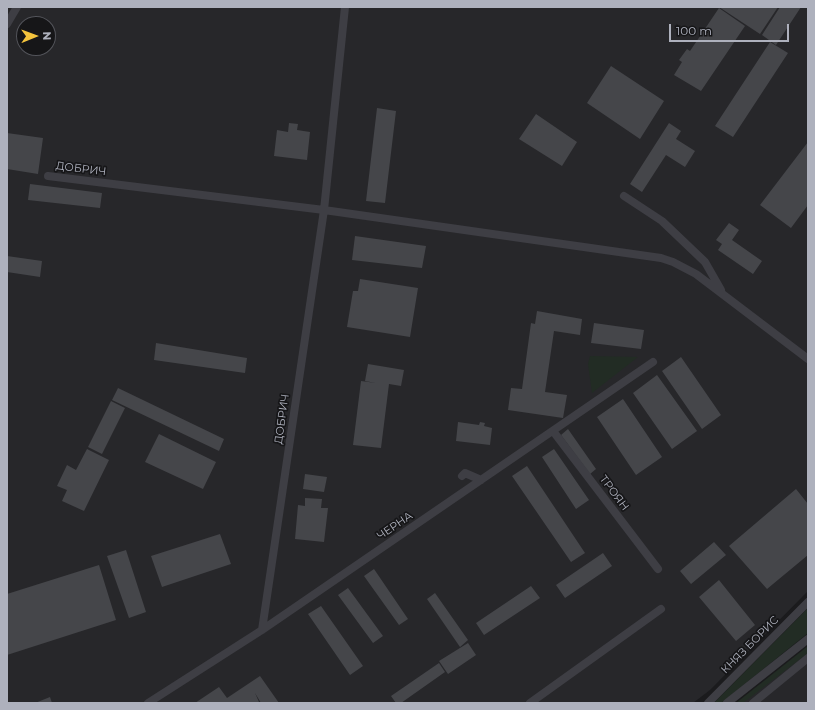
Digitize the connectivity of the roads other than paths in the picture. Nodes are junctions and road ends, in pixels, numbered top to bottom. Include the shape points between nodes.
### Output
1 (17, 7) edge
2 (345, 7) edge
3 (7, 24) edge
4 (48, 176) dead end
5 (624, 196) dead end
6 (324, 210) junction
7 (724, 294) junction
8 (808, 359) edge
9 (653, 362) dead end
10 (553, 430) junction
11 (462, 476) dead end
12 (481, 480) junction
13 (658, 568) dead end
14 (808, 602) edge
15 (661, 609) dead end
16 (262, 630) junction
17 (808, 639) edge
18 (808, 658) edge
19 (148, 703) edge
20 (530, 703) edge
21 (708, 703) edge
22 (727, 703) edge
23 (753, 703) edge

1 - 3 street
2 - 6 street, ДОБРИЧ
4 - 6 street, ДОБРИЧ
5 - 7 street via 662,221 705,262
6 - 7 street via 660,258 684,267
6 - 16 street, ДОБРИЧ
7 - 8 street
9 - 10 street, ЧЕРНА
10 - 12 street, ЧЕРНА
10 - 13 street, ТРОЯН
11 - 12 street via 465,473
12 - 16 street, ЧЕРНА
14 - 21 street, КНЯЗ БОРИС
15 - 20 street
16 - 19 street, ЧЕРНА
17 - 22 street
18 - 23 street

